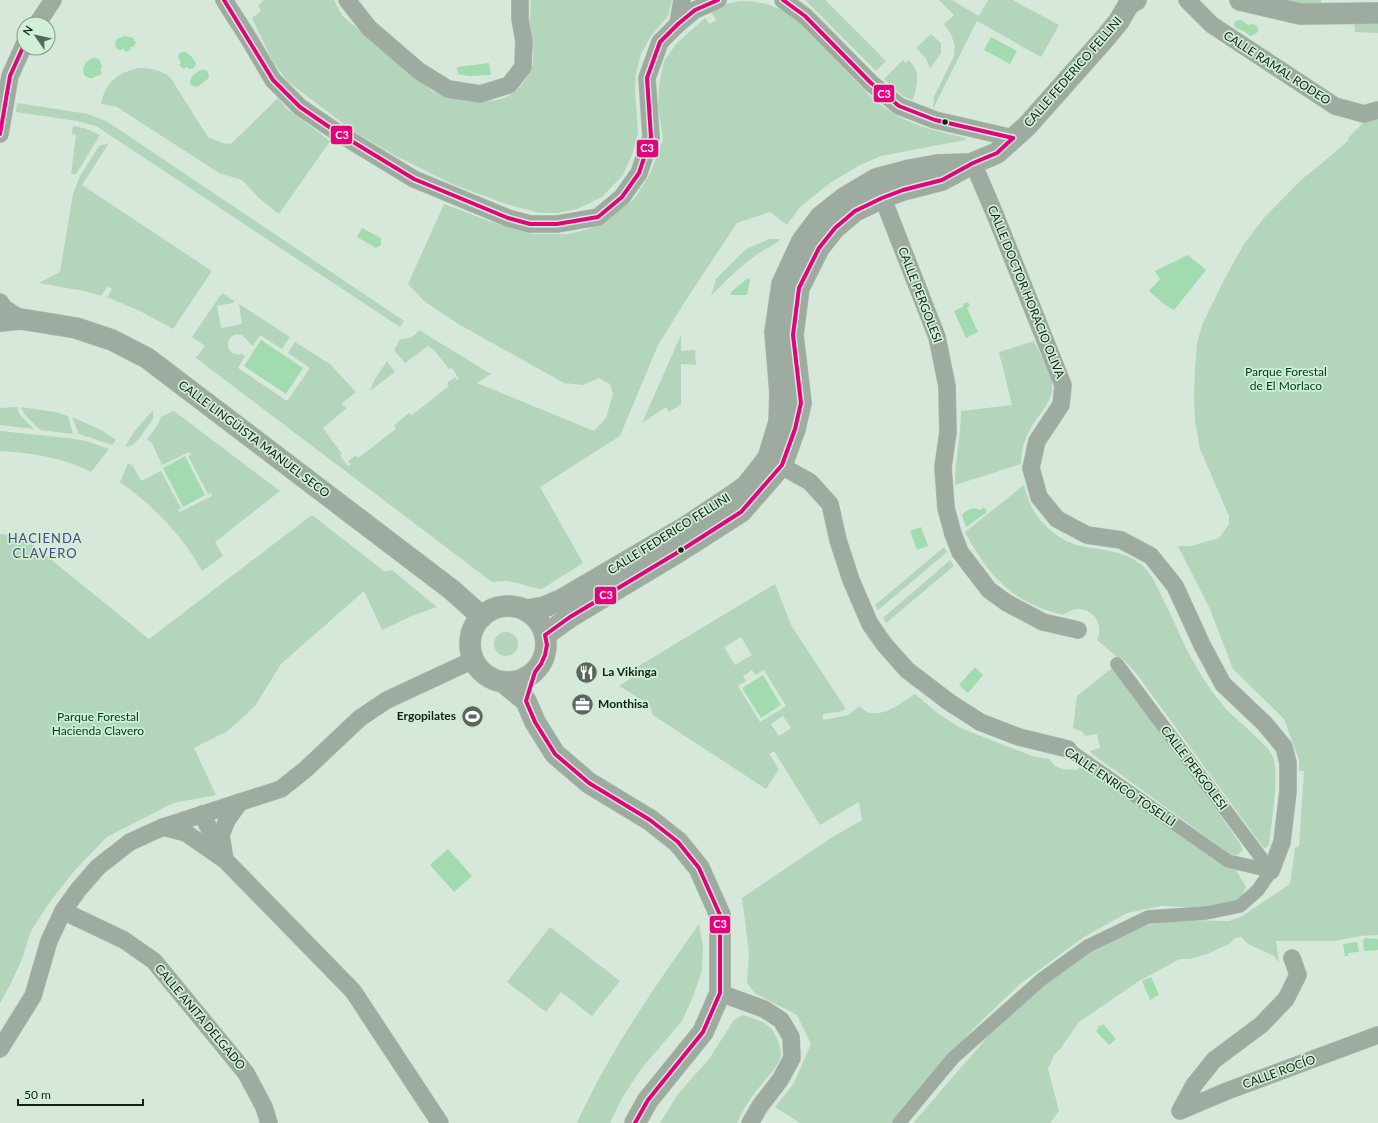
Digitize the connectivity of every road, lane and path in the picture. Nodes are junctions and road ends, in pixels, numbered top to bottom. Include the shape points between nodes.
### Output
1 (53, 0) edge
2 (224, 0) edge
3 (347, 0) edge
4 (520, 0) edge
5 (682, 0) edge
6 (718, 0) edge
7 (784, 0) edge
8 (1187, 0) edge
9 (1240, 0) edge
10 (1131, 1) edge
11 (1378, 13) edge
12 (42, 16) edge
13 (678, 24) junction
14 (19, 56) edge
15 (1378, 110) edge
16 (0, 134) edge
17 (1013, 138) junction
18 (973, 163) junction
19 (879, 189) junction
20 (0, 302) edge
21 (21, 319) junction
22 (0, 321) edge
23 (775, 462) junction
24 (527, 610) junction
25 (482, 617) junction
26 (1078, 630) dead end
27 (545, 635) junction
28 (473, 660) junction
29 (1117, 664) dead end
30 (535, 672) junction
31 (503, 682) junction
32 (526, 701) junction
33 (1068, 749) joint
34 (240, 802) junction
35 (198, 815) junction
36 (164, 827) junction
37 (205, 845) junction
38 (225, 860) junction
39 (1271, 871) junction
40 (63, 910) junction
41 (1292, 958) dead end
42 (720, 993) junction
43 (1378, 1035) edge
44 (0, 1050) edge
45 (1178, 1117) edge
46 (269, 1123) edge
47 (440, 1123) edge
48 (635, 1123) edge
49 (750, 1123) edge
50 (898, 1123) edge

1 - 12 street
2 - 13 street via 273,80 300,107 334,131 414,179 508,218 530,224 557,224 598,217 622,197 639,173 651,137 647,78 660,42
3 - 4 street via 369,28 419,71 448,89 480,94 508,85 523,66 524,41
5 - 13 street
6 - 13 street via 695,10
7 - 17 street via 805,16 871,83 899,106 934,120
8 - 15 street, CALLE RAMAL RODEO via 1212,25 1335,106 1364,114
9 - 11 street via 1300,14
10 - 17 street, CALLE FEDERICO FELLINI via 1106,37 1027,126
14 - 16 street via 10,76
17 - 18 street, CALLE FEDERICO FELLINI via 997,153
18 - 19 street, CALLE FEDERICO FELLINI via 910,170
18 - 39 street, CALLE DOCTOR HORACIO OLIVA via 1064,385 1061,405 1037,442 1031,468 1039,498 1057,519 1087,535 1121,540 1151,556 1175,586 1223,684 1265,724 1284,747 1288,763 1288,791 1282,842
19 - 23 street, CALLE FEDERICO FELLINI via 844,198 820,217 802,241 782,284 774,332 780,393
19 - 26 street, CALLE PERGOLESI via 937,337 947,386 948,432 943,467 946,508 960,552 989,590 1007,603 1043,622
20 - 21 street via 4,308
21 - 22 street, CALLE LINGÜISTA MANUEL SECO
21 - 25 street, CALLE LINGÜISTA MANUEL SECO via 76,328 112,340 147,358 452,590
23 - 24 street, CALLE FEDERICO FELLINI via 746,486 687,526 561,600
23 - 27 street, CALLE FEDERICO FELLINI via 741,512
23 - 33 street, CALLE ENRICO TOSELLI via 810,482 830,504 851,580 870,624 907,670 980,722 1019,737
24 - 25 street via 506,606 486,612
24 - 27 street via 542,625
25 - 28 street via 473,628 470,638
27 - 30 street via 545,655
28 - 31 street via 486,676
28 - 34 street via 387,700 360,718 281,789
29 - 39 street, CALLE PERGOLESI
30 - 31 street via 525,679
30 - 32 street
31 - 32 street
32 - 42 street via 535,722 555,754 589,783 650,820 672,837 699,868 720,915
33 - 39 street, CALLE ENRICO TOSELLI via 1228,861
34 - 35 street
34 - 38 street via 221,834
35 - 36 street
35 - 37 street
35 - 38 street
36 - 37 street via 186,833
36 - 40 street via 130,842 98,867
37 - 38 street
38 - 47 street via 353,991
39 - 50 street via 1258,890 1240,906 1206,913 1148,917 1088,946 1042,979 953,1058
40 - 44 street via 49,941 33,996
40 - 46 street, CALLE ANITA DELGADO via 124,940 154,962 246,1073 264,1107
41 - 45 street, CALLE ROCÍO via 1298,974 1286,999 1261,1025 1214,1060 1194,1085
42 - 48 street via 703,1032 648,1100
42 - 49 street via 764,1008 781,1020 791,1037 792,1058
43 - 45 street, CALLE ROCÍO via 1227,1091

